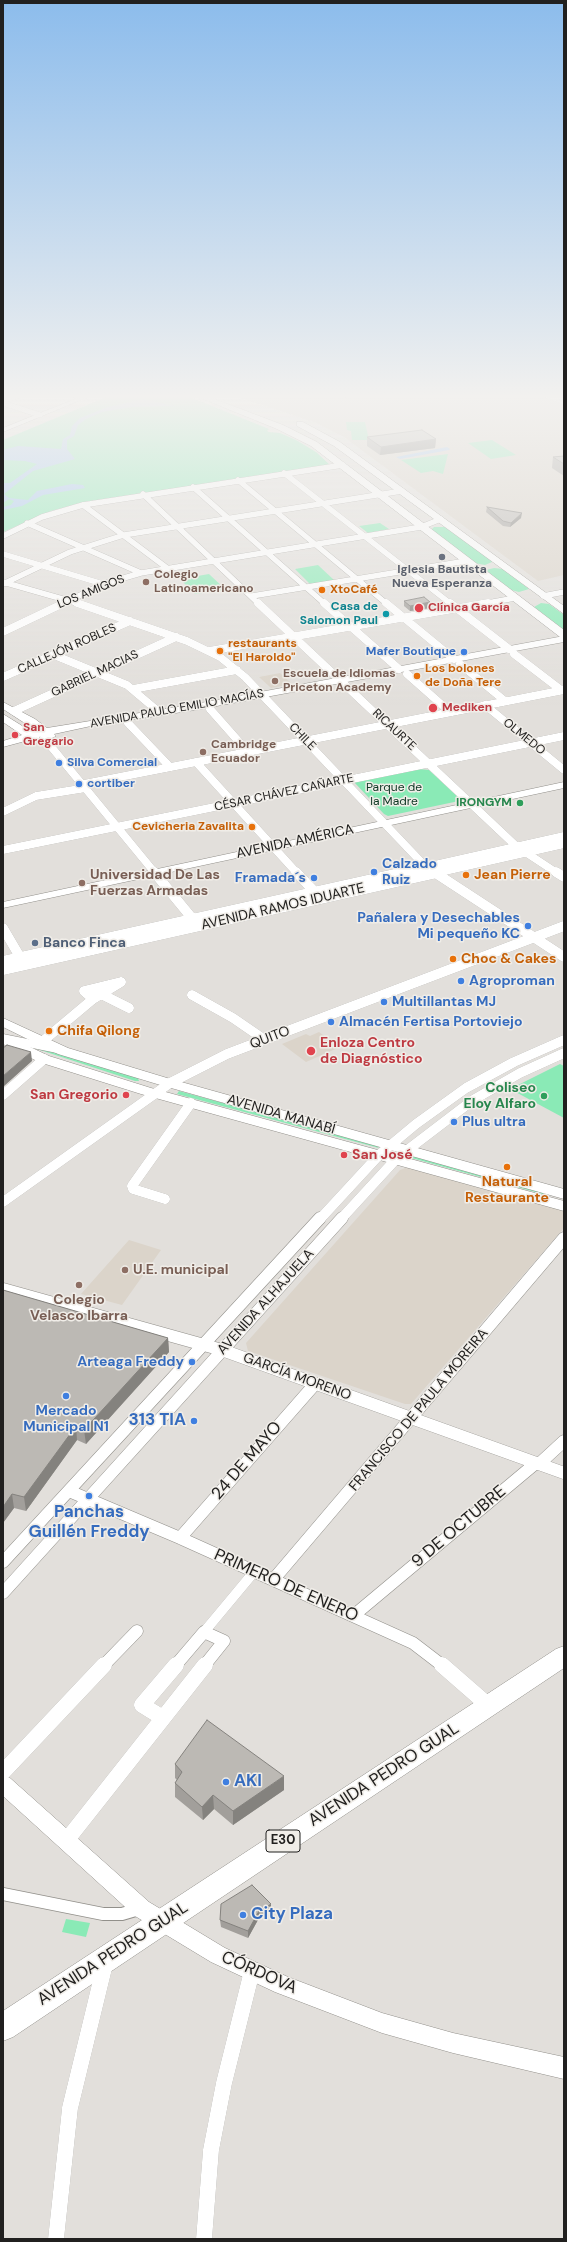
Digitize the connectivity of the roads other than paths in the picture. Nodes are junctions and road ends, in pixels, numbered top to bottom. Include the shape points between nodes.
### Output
1 (109, 500) edge
2 (149, 500) edge
3 (207, 500) edge
4 (261, 500) edge
5 (316, 500) edge
6 (348, 500) edge
7 (388, 500) edge
8 (414, 500) edge
9 (83, 504) junction
10 (322, 504) junction
11 (275, 511) junction
12 (228, 518) junction
13 (441, 519) junction
14 (26, 524) junction
15 (177, 526) junction
16 (421, 527) junction
17 (124, 535) junction
18 (3, 536) edge
19 (364, 536) junction
20 (315, 544) junction
21 (82, 548) junction
22 (266, 552) junction
23 (3, 554) edge
24 (213, 560) junction
25 (466, 561) junction
26 (41, 564) junction
27 (502, 565) junction
28 (167, 568) junction
29 (476, 568) junction
30 (409, 571) junction
31 (141, 573) junction
32 (358, 579) junction
33 (4, 583) edge
34 (103, 584) junction
35 (307, 588) junction
36 (564, 592) edge
37 (252, 596) junction
38 (543, 596) junction
39 (515, 598) junction
40 (69, 600) junction
41 (456, 608) junction
42 (564, 612) edge
43 (404, 617) junction
44 (130, 621) junction
45 (351, 626) junction
46 (3, 632) edge
47 (294, 636) junction
48 (176, 637) junction
49 (564, 639) edge
50 (209, 651) junction
51 (512, 652) junction
52 (54, 655) junction
53 (457, 662) junction
54 (237, 670) junction
55 (99, 672) junction
56 (403, 672) junction
57 (3, 677) edge
58 (344, 683) junction
59 (133, 689) junction
60 (562, 690) edge
61 (264, 697) junction
62 (505, 701) junction
63 (3, 705) edge
64 (485, 705) junction
65 (210, 709) junction
66 (14, 711) junction
67 (159, 712) junction
68 (450, 712) junction
69 (3, 717) edge
70 (128, 723) junction
71 (388, 724) junction
72 (41, 736) junction
73 (564, 736) edge
74 (306, 740) junction
75 (531, 743) junction
76 (3, 744) edge
77 (3, 750) edge
78 (248, 752) junction
79 (196, 762) junction
80 (430, 763) junction
81 (170, 767) junction
82 (564, 770) edge
83 (344, 781) junction
84 (564, 785) edge
85 (85, 786) junction
86 (234, 803) junction
87 (474, 804) junction
88 (3, 812) edge
89 (385, 823) junction
90 (118, 827) junction
91 (564, 836) edge
92 (564, 844) edge
93 (516, 846) junction
94 (274, 847) junction
95 (3, 850) edge
96 (524, 852) junction
97 (425, 866) junction
98 (155, 872) junction
99 (436, 872) junction
100 (564, 876) edge
101 (314, 891) junction
102 (3, 905) edge
103 (192, 918) junction
104 (198, 926) junction
105 (564, 926) edge
106 (3, 928) edge
107 (534, 937) junction
108 (20, 957) junction
109 (564, 957) edge
110 (3, 961) edge
111 (3, 970) edge
112 (192, 995) dead end
113 (129, 1008) dead end
114 (3, 1022) edge
115 (3, 1038) edge
116 (264, 1040) junction
117 (564, 1040) edge
118 (43, 1041) junction
119 (3, 1048) edge
120 (63, 1050) junction
121 (564, 1053) edge
122 (44, 1059) junction
123 (170, 1083) junction
124 (155, 1093) junction
125 (3, 1095) edge
126 (191, 1103) junction
127 (393, 1152) junction
128 (165, 1199) dead end
129 (3, 1202) edge
130 (563, 1202) edge
131 (564, 1238) edge
132 (3, 1289) edge
133 (203, 1345) junction
134 (222, 1350) junction
135 (315, 1384) junction
136 (413, 1418) junction
137 (564, 1441) edge
138 (537, 1463) junction
139 (564, 1473) edge
140 (68, 1491) junction
141 (88, 1499) junction
142 (180, 1538) junction
143 (3, 1562) edge
144 (254, 1572) junction
145 (273, 1580) junction
146 (3, 1593) edge
147 (353, 1616) junction
148 (137, 1631) dead end
149 (204, 1632) junction
150 (564, 1656) edge
151 (489, 1706) junction
152 (163, 1718) junction
153 (3, 1772) edge
154 (3, 1784) edge
155 (66, 1841) junction
156 (3, 1894) edge
157 (142, 1909) junction
158 (162, 1922) junction
159 (107, 1957) junction
160 (252, 1971) junction
161 (3, 2027) edge
162 (564, 2068) edge
163 (56, 2239) edge
164 (204, 2239) edge

1 - 9 street
2 - 15 street, RICAURTE
3 - 12 street
4 - 11 street
5 - 10 street
6 - 10 street
7 - 16 main road
8 - 13 main road
9 - 14 street
9 - 17 street
10 - 11 street
10 - 19 street
11 - 12 street
11 - 20 street
12 - 15 street
12 - 22 street
13 - 16 street, LOS AMIGOS
13 - 27 main road
14 - 18 street
14 - 21 street
15 - 17 street
15 - 24 street, RICAURTE
16 - 19 street, LOS AMIGOS
16 - 25 main road
17 - 21 street
17 - 28 street
19 - 20 street, LOS AMIGOS
19 - 30 street
20 - 22 street, LOS AMIGOS
20 - 32 street
21 - 26 street
21 - 31 street
22 - 24 street, LOS AMIGOS
22 - 35 street
23 - 26 street
24 - 28 street, LOS AMIGOS
24 - 37 street, RICAURTE
25 - 29 main road
25 - 30 street
26 - 33 street
26 - 34 street
27 - 29 main road
27 - 38 main road
28 - 31 street, LOS AMIGOS
29 - 39 main road
30 - 32 street
30 - 41 street
31 - 34 street, LOS AMIGOS
32 - 35 street
32 - 43 street
33 - 40 street, CHILE
34 - 40 street, LOS AMIGOS
35 - 37 street
35 - 45 street
36 - 38 street
37 - 47 street, RICAURTE
38 - 42 main road
39 - 41 street
39 - 49 main road
40 - 44 street, CHILE
40 - 46 street, LOS AMIGOS
41 - 43 street
41 - 51 street
43 - 45 street
43 - 53 street
44 - 48 street, CHILE
44 - 52 street, CALLEJÓN ROBLES
45 - 47 street
45 - 56 street
47 - 50 street
47 - 58 street, RICAURTE
48 - 50 street, CHILE
48 - 55 street, GABRIEL MACIAS
49 - 51 main road, AVENIDA PAULO EMILIO MACÍAS
50 - 54 street, CHILE
51 - 53 main road, AVENIDA PAULO EMILIO MACÍAS
51 - 60 street
52 - 55 street
52 - 57 street, CALLEJÓN ROBLES
53 - 56 main road, AVENIDA PAULO EMILIO MACÍAS
53 - 62 street
54 - 59 street
54 - 61 street, CHILE
55 - 59 street
55 - 66 street, GABRIEL MACIAS
56 - 58 main road, AVENIDA PAULO EMILIO MACÍAS
56 - 68 street
58 - 61 main road, AVENIDA PAULO EMILIO MACÍAS
58 - 71 street, RICAURTE
59 - 67 street
60 - 62 street
61 - 65 main road, AVENIDA PAULO EMILIO MACÍAS
61 - 67 main road, AVENIDA PAULO EMILIO MACÍAS
61 - 74 street, CHILE
62 - 64 street
63 - 66 main road
64 - 68 street
64 - 75 street, OLMEDO
65 - 70 main road, AVENIDA PAULO EMILIO MACÍAS
65 - 78 street
66 - 72 main road
67 - 72 main road, AVENIDA PAULO EMILIO MACÍAS
68 - 71 street
69 - 72 main road
70 - 72 main road, AVENIDA PAULO EMILIO MACÍAS
70 - 81 street
71 - 74 street
71 - 80 street, RICAURTE
72 - 76 main road, AVENIDA PAULO EMILIO MACÍAS
72 - 77 main road, AVENIDA PAULO EMILIO MACÍAS
72 - 85 street
73 - 75 street, CÉSAR CHÁVEZ CAÑARTE
74 - 78 street
74 - 83 street, CHILE
75 - 80 street, CÉSAR CHÁVEZ CAÑARTE
75 - 82 street, OLMEDO
78 - 79 street
79 - 81 street
79 - 86 street
80 - 83 street, CÉSAR CHÁVEZ CAÑARTE
80 - 87 street, RICAURTE
81 - 85 street
83 - 86 street, CÉSAR CHÁVEZ CAÑARTE
83 - 89 street, CHILE
84 - 87 street, AVENIDA AMÉRICA
85 - 88 street via 36,796
85 - 90 street
86 - 90 street, CÉSAR CHÁVEZ CAÑARTE
86 - 94 street
87 - 89 street, AVENIDA AMÉRICA
87 - 93 street, RICAURTE
89 - 94 street, AVENIDA AMÉRICA
89 - 97 street, CHILE
90 - 95 street, CÉSAR CHÁVEZ CAÑARTE
90 - 98 street
91 - 93 street, AVENIDA RAMOS IDUARTE
92 - 96 street, AVENIDA RAMOS IDUARTE
93 - 96 street, RICAURTE
93 - 97 street, AVENIDA RAMOS IDUARTE
94 - 98 street, AVENIDA AMÉRICA
94 - 101 street
96 - 99 street, AVENIDA RAMOS IDUARTE
96 - 100 street, RICAURTE
97 - 99 street, CHILE
97 - 101 street, AVENIDA RAMOS IDUARTE
98 - 102 street, AVENIDA AMÉRICA
98 - 103 street
99 - 104 street, AVENIDA RAMOS IDUARTE
99 - 107 street, CHILE
101 - 103 street, AVENIDA RAMOS IDUARTE
103 - 104 street
103 - 108 street, AVENIDA RAMOS IDUARTE
104 - 111 street, AVENIDA RAMOS IDUARTE
105 - 107 street, QUITO
106 - 108 street
107 - 109 street, CHILE
107 - 116 street, QUITO
108 - 110 street, AVENIDA RAMOS IDUARTE
112 - 116 street via 233,1018
113 - 118 street via 97,996
114 - 118 main road, AVENIDA MANABÍ
115 - 120 street
115 - 122 main road, AVENIDA MANABÍ
116 - 123 street, QUITO via 227,1054
117 - 127 street, AVENIDA ALHAJUELA via 514,1062 466,1088
118 - 120 main road, AVENIDA MANABÍ
119 - 122 street
120 - 123 main road, AVENIDA MANABÍ
121 - 127 street, AVENIDA ALHAJUELA via 520,1073 473,1100
122 - 124 main road, AVENIDA MANABÍ
122 - 125 street
123 - 124 street, QUITO
123 - 127 main road, AVENIDA MANABÍ
124 - 126 main road, AVENIDA MANABÍ
124 - 129 street, QUITO
126 - 127 main road, AVENIDA MANABÍ
126 - 128 street via 132,1186 133,1189
127 - 130 main road, AVENIDA MANABÍ
127 - 133 street, AVENIDA ALHAJUELA
127 - 134 street, AVENIDA ALHAJUELA
131 - 136 street, FRANCISCO DE PAULA MOREIRA
132 - 133 street, GARCÍA MORENO
133 - 134 street, GARCÍA MORENO
133 - 140 street, AVENIDA ALHAJUELA
134 - 135 street, GARCÍA MORENO
134 - 141 street, AVENIDA ALHAJUELA
135 - 136 street, GARCÍA MORENO
135 - 142 street, 24 DE MAYO
136 - 138 street, GARCÍA MORENO
136 - 145 street, FRANCISCO DE PAULA MOREIRA
137 - 138 street, 9 DE OCTUBRE
138 - 139 street, GARCÍA MORENO
138 - 147 street, 9 DE OCTUBRE
140 - 141 street, PRIMERO DE ENERO
140 - 143 street, AVENIDA ALHAJUELA
141 - 142 street, PRIMERO DE ENERO
141 - 146 street, AVENIDA ALHAJUELA
142 - 144 street, PRIMERO DE ENERO
144 - 145 street, PRIMERO DE ENERO
144 - 149 street
145 - 147 street, PRIMERO DE ENERO
147 - 151 street, PRIMERO DE ENERO via 423,1649
148 - 153 street
149 - 152 street via 224,1641
149 - 152 street via 142,1705
150 - 151 main road, AVENIDA PEDRO GUAL / E30
151 - 158 main road, AVENIDA PEDRO GUAL / E30
152 - 155 street
154 - 155 street, CÓRDOVA
155 - 157 street, CÓRDOVA
156 - 157 street via 103,1914 122,1914
157 - 158 street, CÓRDOVA
158 - 159 main road, AVENIDA PEDRO GUAL / E30
158 - 160 street, CÓRDOVA via 218,1955
159 - 161 main road, AVENIDA PEDRO GUAL / E30
159 - 163 street via 70,2108
160 - 162 street, CÓRDOVA via 382,2023 453,2044
160 - 164 street via 224,2083 211,2150

